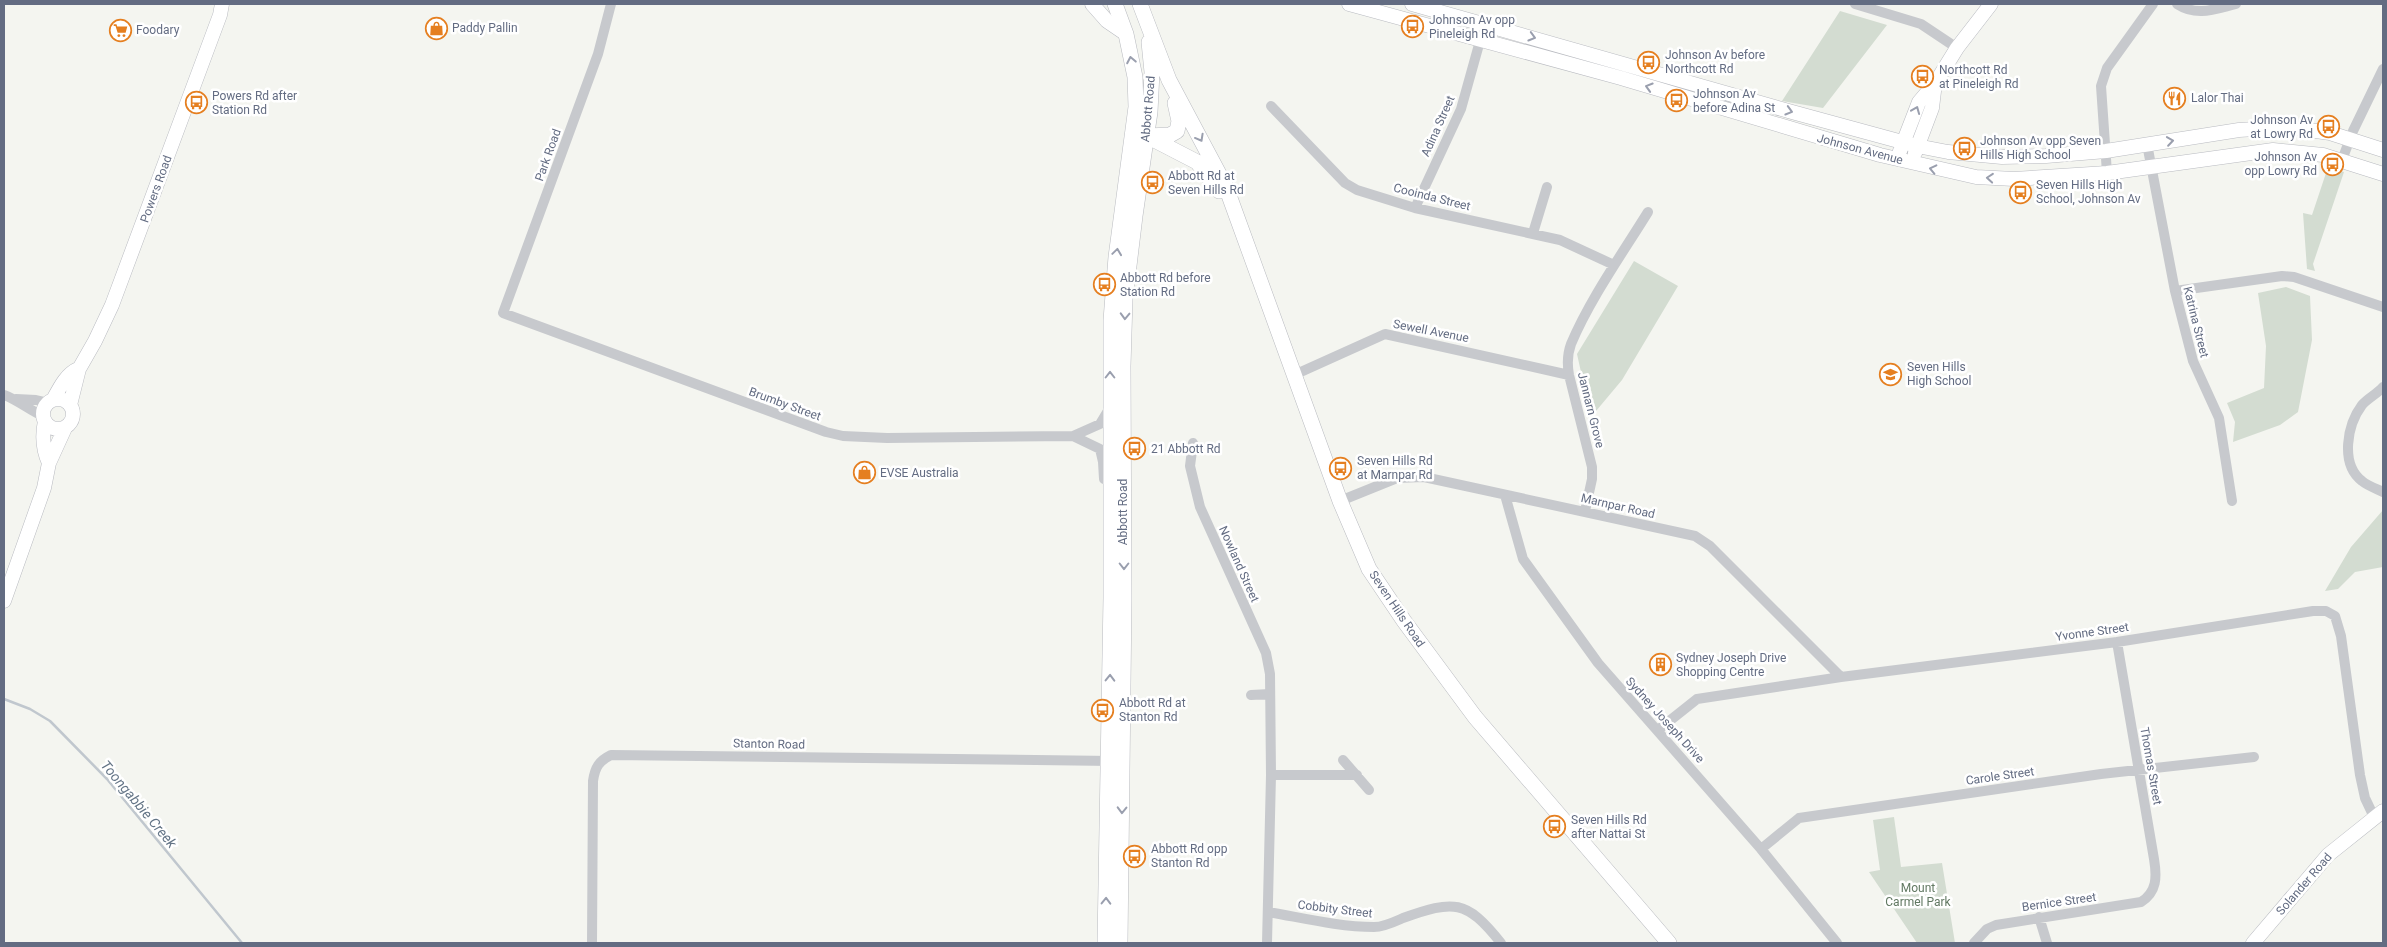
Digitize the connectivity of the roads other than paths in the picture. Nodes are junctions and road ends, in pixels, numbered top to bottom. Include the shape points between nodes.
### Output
1 (222, 4) edge
2 (611, 4) edge
3 (1092, 4) edge
4 (1116, 4) edge
5 (1140, 4) edge
6 (1349, 4) edge
7 (1412, 4) edge
8 (1855, 4) edge
9 (1990, 4) edge
10 (2153, 4) edge
11 (2177, 4) edge
12 (2236, 4) edge
13 (1382, 8) edge
14 (1147, 23) junction
15 (1485, 23) junction
16 (1126, 34) junction
17 (1481, 40) junction
18 (1957, 48) junction
19 (2383, 69) edge
20 (1169, 80) junction
21 (1936, 82) junction
22 (1271, 106) dead end
23 (1140, 133) junction
24 (2350, 138) junction
25 (1903, 142) junction
26 (2146, 144) junction
27 (1917, 146) junction
28 (2383, 150) edge
29 (2106, 151) junction
30 (1898, 160) junction
31 (2342, 160) junction
32 (1912, 163) junction
33 (2150, 167) junction
34 (2108, 173) junction
35 (2383, 174) edge
36 (1547, 187) dead end
37 (1415, 208) junction
38 (1233, 211) junction
39 (1648, 212) dead end
40 (1533, 233) junction
41 (1614, 265) junction
42 (2175, 291) junction
43 (2383, 307) edge
44 (503, 313) joint
45 (79, 369) junction
46 (1569, 374) junction
47 (1294, 375) junction
48 (2383, 388) edge
49 (4, 395) edge
50 (16, 399) junction
51 (51, 402) junction
52 (1110, 402) junction
53 (70, 405) junction
54 (44, 419) junction
55 (65, 428) junction
56 (1073, 436) junction
57 (1193, 443) dead end
58 (49, 463) junction
59 (2383, 492) edge
60 (1505, 495) junction
61 (1340, 501) junction
62 (2232, 501) dead end
63 (1585, 511) junction
64 (1111, 515) junction
65 (4, 601) edge
66 (2117, 642) junction
67 (1841, 677) junction
68 (1270, 694) junction
69 (1251, 695) dead end
70 (1658, 730) junction
71 (2254, 757) dead end
72 (1344, 760) dead end
73 (1115, 761) junction
74 (2140, 771) junction
75 (1357, 775) junction
76 (1271, 776) junction
77 (1369, 790) dead end
78 (2378, 814) edge
79 (1761, 849) junction
80 (2152, 893) joint
81 (1268, 912) junction
82 (2039, 917) junction
83 (2259, 941) edge
84 (592, 943) edge
85 (1105, 943) edge
86 (1120, 943) edge
87 (1268, 943) edge
88 (1501, 943) edge
89 (1669, 943) edge
90 (1837, 943) edge
91 (1974, 943) edge
92 (2047, 943) edge

1 - 45 main road, Powers Road via 131,256 104,324
2 - 44 street, Park Road via 598,54
3 - 16 main road via 1107,21
4 - 16 main road
5 - 14 main road, Seven Hills Road
6 - 13 main road, Johnson Avenue
7 - 15 main road, Johnson Avenue
8 - 18 street via 1921,24
9 - 18 main road
10 - 29 street via 2107,68 2101,86
11 - 12 street via 2186,10 2203,13
13 - 17 main road, Johnson Avenue
14 - 20 main road, Seven Hills Road
14 - 23 main road, Abbott Road via 1152,88
15 - 17 street, Adina Street
15 -> 25 main road, Johnson Avenue
23 -> 16 main road, Abbott Road
30 -> 17 main road, Johnson Avenue
17 - 37 street, Adina Street via 1462,109
18 - 21 main road
19 - 24 street
20 - 23 main road via 1177,113 1177,131 1170,135
20 -> 38 main road, Seven Hills Road via 1226,187
25 -> 21 main road via 1920,102
21 - 27 main road via 1932,108
22 - 37 street, Cooinda Street via 1345,183 1356,190
23 - 38 main road, Seven Hills Road via 1197,162
52 -> 23 main road, Abbott Road via 1113,284
23 -> 73 main road, Abbott Road via 1122,366
26 -> 24 main road, Johnson Avenue via 2239,130 2288,127
24 - 28 main road, Johnson Avenue
24 - 31 street
25 - 27 main road, Johnson Avenue
25 - 30 main road
26 - 29 main road, Johnson Avenue
26 - 33 street, Katrina Street
27 - 29 main road, Johnson Avenue via 2002,157
27 - 32 main road
29 - 34 street
30 - 32 main road, Johnson Avenue
31 - 33 main road, Johnson Avenue via 2273,150
31 - 35 main road, Johnson Avenue
34 -> 32 main road, Johnson Avenue via 1992,179
33 - 34 main road, Johnson Avenue
33 - 42 street, Katrina Street
36 - 40 street
37 - 40 street, Cooinda Street
38 - 47 main road, Seven Hills Road
39 - 41 street, Jannarn Grove
40 - 41 street, Cooinda Street via 1577,246
41 - 46 street, Jannarn Grove via 1570,345
42 - 43 street via 2282,276
42 - 62 street, Katrina Street via 2193,361 2219,418
44 - 56 street, Brumby Street via 843,436
45 - 51 main road, Powers Road via 72,371
45 - 53 main road, Powers Road
46 - 47 street, Sewell Avenue via 1386,334
46 - 63 street, Jannarn Grove via 1592,467
47 - 61 main road, Seven Hills Road
48 - 59 street via 2358,410 2348,454 2362,481
49 - 50 street
50 - 51 street
50 - 54 street
51 - 53 main road via 62,400
51 - 54 main road via 44,409
52 - 56 street, Brumby Street via 1106,418 1100,424
52 - 64 main road, Abbott Road
53 - 55 main road via 73,417
54 - 55 main road via 54,429
54 - 58 main road via 45,450
55 - 58 main road
56 - 64 street, Brumby Street via 1100,449 1104,462 1104,491
57 - 68 street, Nowland Street via 1190,466 1200,507 1266,653
58 - 65 main road via 44,488
60 - 61 street, Marnpar Road via 1424,477 1397,478
60 - 63 street, Marnpar Road
60 - 70 street, Sydney Joseph Drive via 1523,559 1532,575 1598,663
61 - 89 main road, Seven Hills Road via 1355,539 1382,590 1460,697
63 - 67 street, Marnpar Road via 1695,536 1710,546
73 -> 64 main road, Abbott Road
66 - 67 street, Yvonne Street
66 - 74 street, Thomas Street
66 - 78 street, Yvonne Street via 2313,611 2326,611 2335,616 2341,636 2360,775 2365,798
67 - 70 street, Yvonne Street via 1697,699
68 - 69 street
68 - 76 street, Nowland Street
70 - 79 street, Sydney Joseph Drive
71 - 74 street, Carole Street
72 - 75 street
73 - 84 street, Stanton Road via 611,755 598,763 594,770
85 -> 73 main road, Abbott Road
73 -> 86 main road, Abbott Road
74 - 79 street, Carole Street via 1799,818
74 - 80 street, Thomas Street via 2155,868
75 - 76 street
75 - 77 street
76 - 81 street, Nowland Street
78 - 83 main road, Solander Road via 2328,855
79 - 90 street, Sydney Joseph Drive
80 - 82 street, Bernice Street via 2141,902
81 - 87 street, Nowland Street
81 - 88 street, Cobbity Street via 1376,927 1431,908 1458,906 1484,922
82 - 91 street, Bernice Street via 1996,924
82 - 92 street

